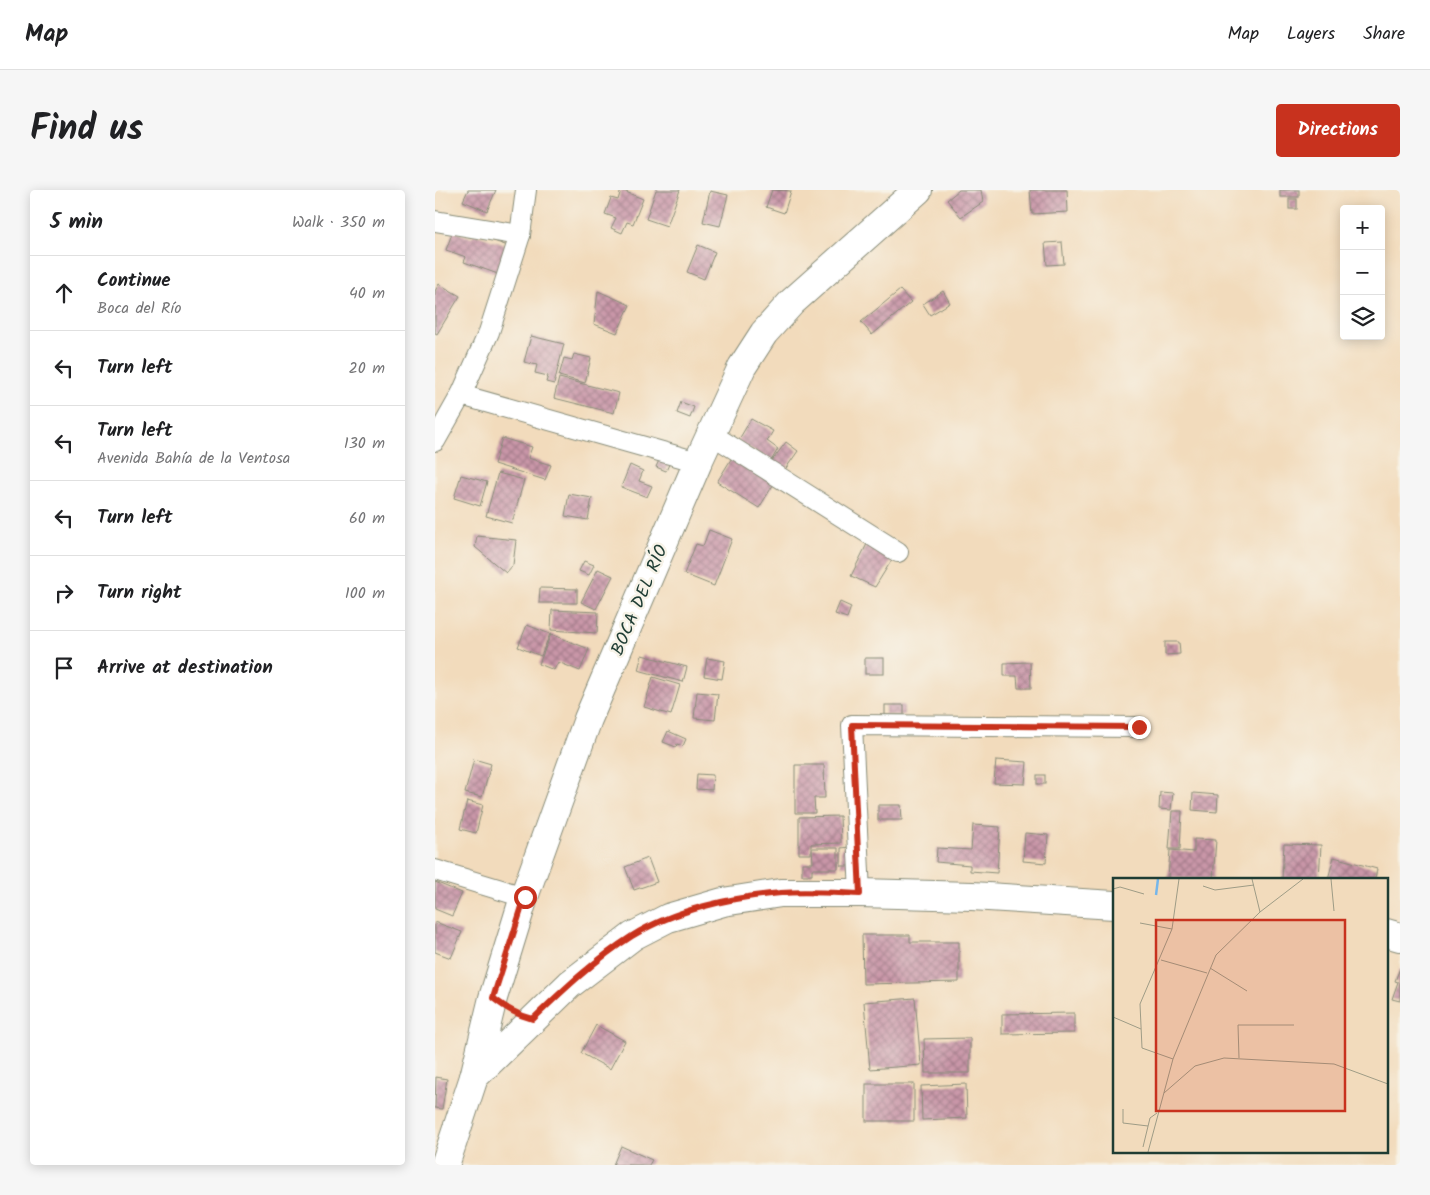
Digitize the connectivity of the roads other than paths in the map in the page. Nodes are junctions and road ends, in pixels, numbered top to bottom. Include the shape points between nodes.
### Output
1 (526, 190) edge
2 (918, 190) edge
3 (435, 221) edge
4 (520, 235) junction
5 (461, 395) junction
6 (711, 434) junction
7 (435, 441) edge
8 (698, 462) junction
9 (898, 552) dead end
10 (1139, 727) dead end
11 (435, 870) edge
12 (860, 894) junction
13 (525, 897) junction
14 (1113, 905) edge
15 (1387, 933) edge
16 (1400, 937) edge
17 (493, 998) junction
18 (533, 1019) junction
19 (475, 1077) junction
20 (445, 1165) edge

1 - 4 street
2 - 6 main road, BOCA DEL RÍO via 791,302 764,333 742,367
3 - 4 street
4 - 5 street via 489,332
5 - 7 street
5 - 8 street
6 - 8 main road, BOCA DEL RÍO
6 - 9 street
8 - 13 main road, BOCA DEL RÍO via 588,719
10 - 12 street via 852,725
11 - 13 street
12 - 14 main road via 972,896
12 - 18 main road via 781,893 723,902 668,918 633,936 570,984
13 - 17 main road, BOCA DEL RÍO
15 - 16 main road
17 - 18 main road via 507,1009
17 - 19 main road, BOCA DEL RÍO
18 - 19 main road
19 - 20 main road, BOCA DEL RÍO

